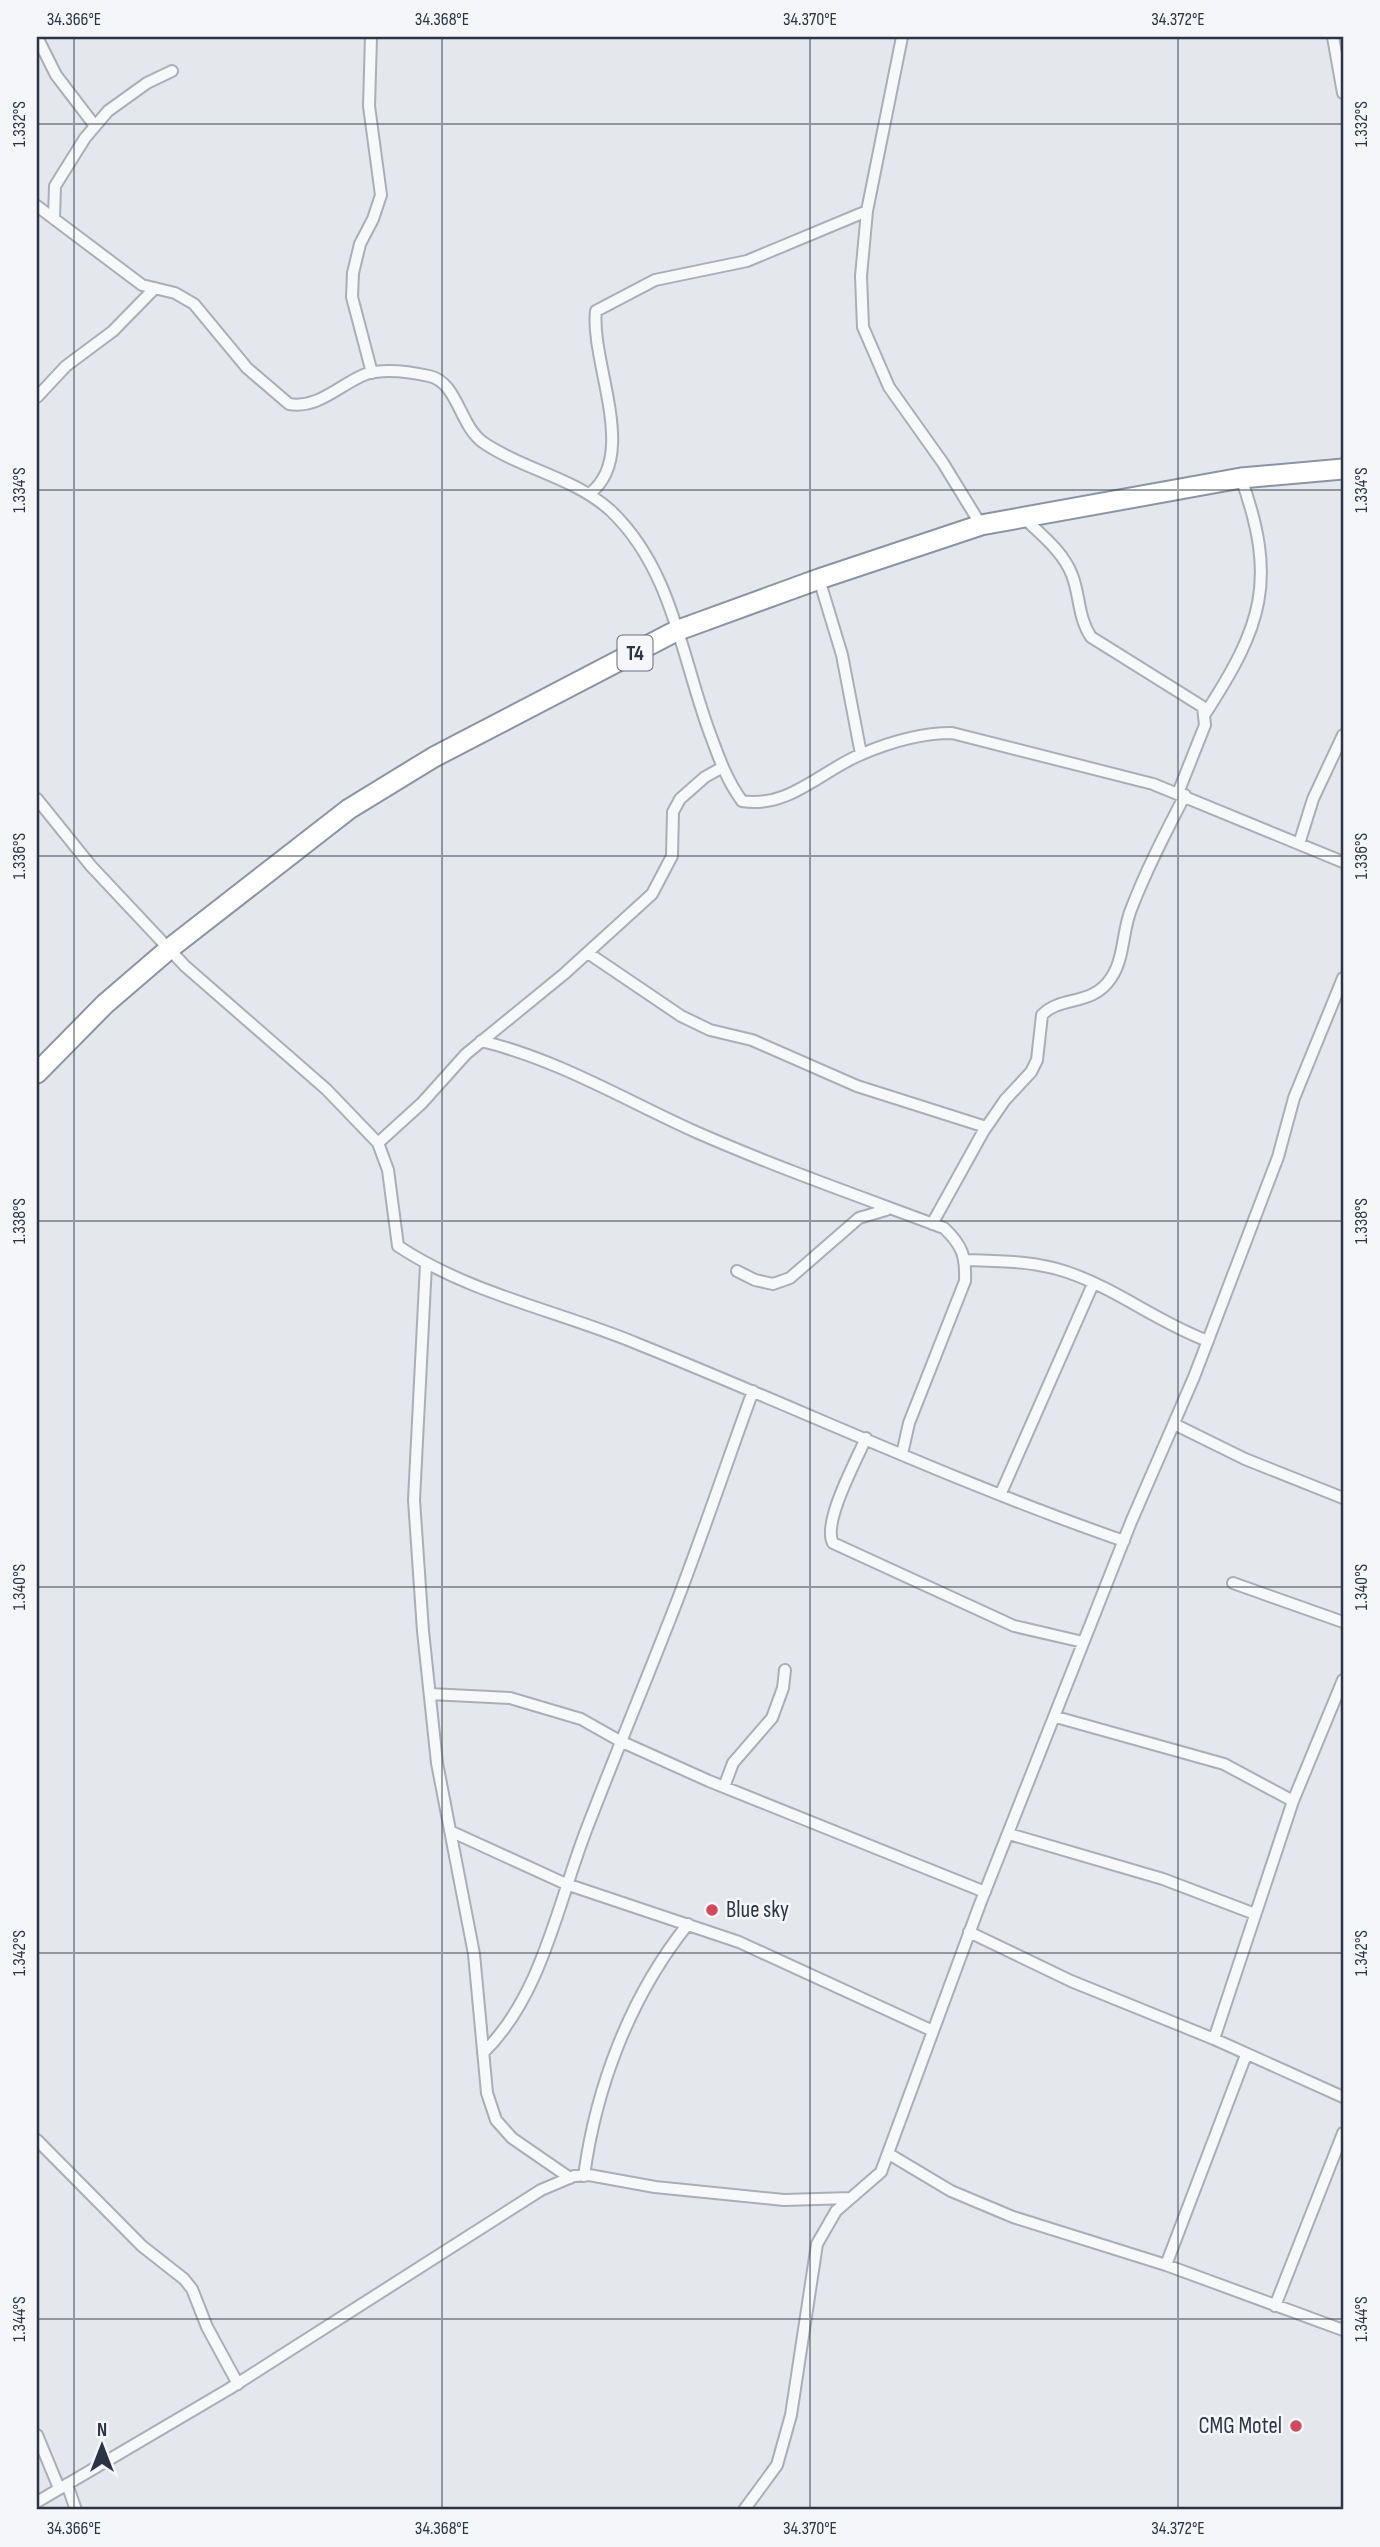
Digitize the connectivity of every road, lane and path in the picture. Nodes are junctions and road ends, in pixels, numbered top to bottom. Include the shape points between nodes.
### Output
1 (37, 37) edge
2 (371, 37) edge
3 (902, 37) edge
4 (1333, 37) edge
5 (172, 71) dead end
6 (1343, 93) edge
7 (95, 126) junction
8 (37, 206) edge
9 (867, 211) junction
10 (54, 219) junction
11 (155, 288) junction
12 (372, 373) junction
13 (37, 397) edge
14 (1343, 469) edge
15 (1241, 478) junction
16 (589, 494) junction
17 (1023, 517) junction
18 (981, 525) junction
19 (819, 579) junction
20 (676, 631) junction
21 (1205, 714) junction
22 (1343, 735) edge
23 (861, 754) junction
24 (723, 767) junction
25 (1182, 794) junction
26 (37, 799) edge
27 (1299, 845) junction
28 (1343, 862) edge
29 (170, 949) junction
30 (588, 953) junction
31 (1343, 978) edge
32 (481, 1041) junction
33 (37, 1073) edge
34 (986, 1127) junction
35 (378, 1143) junction
36 (887, 1210) junction
37 (932, 1224) junction
38 (966, 1260) junction
39 (426, 1264) junction
40 (737, 1271) dead end
41 (1093, 1284) junction
42 (1208, 1341) junction
43 (753, 1391) junction
44 (1174, 1424) junction
45 (866, 1438) junction
46 (902, 1454) junction
47 (1001, 1493) junction
48 (1343, 1497) edge
49 (1124, 1541) junction
50 (1233, 1583) dead end
51 (1343, 1622) edge
52 (1083, 1642) junction
53 (785, 1670) dead end
54 (1343, 1680) edge
55 (430, 1694) junction
56 (1056, 1717) junction
57 (620, 1741) junction
58 (724, 1787) junction
59 (1293, 1801) junction
60 (450, 1831) junction
61 (1009, 1834) junction
62 (566, 1884) junction
63 (985, 1892) junction
64 (1255, 1914) junction
65 (688, 1924) junction
66 (969, 1932) junction
67 (933, 2031) junction
68 (1214, 2039) junction
69 (483, 2053) junction
70 (1246, 2055) junction
71 (1343, 2097) edge
72 (1343, 2133) edge
73 (37, 2140) edge
74 (889, 2154) junction
75 (584, 2175) junction
76 (569, 2178) junction
77 (851, 2198) junction
78 (1166, 2266) junction
79 (1275, 2306) junction
80 (1343, 2330) edge
81 (238, 2384) junction
82 (37, 2435) edge
83 (63, 2486) junction
84 (37, 2502) edge
85 (76, 2510) edge
86 (744, 2510) edge

1 - 7 street via 56,75
2 - 12 street via 369,106 381,195 360,244 352,296
3 - 9 street
4 - 6 street
5 - 7 street via 147,83
7 - 10 street via 55,186
8 - 10 street
9 - 16 street via 747,261 655,280 596,311 594,329 610,407 611,437 602,485
9 - 18 street via 861,276 863,327 889,387
10 - 11 street via 125,274
11 - 12 street via 182,295 194,304 247,368 289,404 312,403
11 - 13 street
12 - 16 street via 439,379 449,387 463,420 481,441
14 - 15 highway, T4
15 - 17 highway, T4
15 - 21 street via 1261,550 1257,613 1238,663
16 - 20 street via 611,511 653,564
17 - 18 highway, T4
17 - 21 street via 1065,560 1084,627 1091,636 1196,701
18 - 19 highway, T4
19 - 20 highway, T4
19 - 23 street via 842,655
20 - 24 street
20 - 29 highway, T4 via 434,757 349,809
21 - 25 street
22 - 27 street via 1313,799
23 - 24 street via 794,792 757,803 742,801
23 - 25 street via 926,733 952,733
24 - 30 street via 680,799 673,812 672,856 652,894
25 - 27 street
25 - 34 street via 1131,908 1119,963 1111,978 1090,997 1057,1004 1042,1015 1037,1060
26 - 29 street via 91,866
27 - 28 street
29 - 33 highway, T4 via 105,1004
29 - 35 street via 204,985 326,1089
30 - 32 street
30 - 34 street via 681,1016 710,1030 752,1040 856,1086
31 - 42 street via 1294,1098 1278,1157
32 - 35 street
32 - 36 street via 543,1059 690,1129
34 - 37 street
35 - 39 street via 388,1170 398,1246
36 - 37 street
36 - 40 street via 859,1218 790,1278 773,1284
37 - 38 street via 960,1242
38 - 41 street via 1022,1262 1067,1272
38 - 46 street via 960,1301 920,1393
39 - 43 street
39 - 55 street via 414,1500
41 - 42 street
41 - 47 street
42 - 44 street
43 - 45 street
43 - 57 street via 680,1595
44 - 48 street via 1245,1460
44 - 49 street
45 - 46 street
45 - 52 street via 831,1520 833,1543 1014,1626
46 - 47 street
47 - 49 street
49 - 52 street
50 - 51 street
52 - 56 street
53 - 58 street via 772,1718 733,1763
54 - 59 street
55 - 57 street via 482,1695 549,1708 582,1719
55 - 60 street
56 - 59 street via 1224,1764
56 - 61 street
57 - 58 street
57 - 62 street
58 - 63 street
59 - 64 street
60 - 62 street
60 - 69 street via 474,1954
61 - 63 street
61 - 64 street via 1163,1879
62 - 65 street
62 - 69 street via 518,2007
63 - 66 street
64 - 68 street
65 - 67 street via 739,1942
65 - 75 street via 660,1959 628,2019 593,2127
66 - 67 street
66 - 68 street via 1071,1981
67 - 74 street
68 - 70 street
69 - 76 street via 487,2093 496,2120 512,2138
70 - 71 street
70 - 78 street
72 - 79 street
73 - 81 street via 142,2246 184,2279
74 - 77 street via 881,2172
74 - 78 street via 951,2191 1013,2217
75 - 76 street
75 - 77 street via 784,2200
76 - 81 street via 541,2190
77 - 86 street via 836,2211 817,2244 791,2415 777,2465
78 - 79 street
79 - 80 street
81 - 83 street
82 - 83 street
83 - 84 street
83 - 85 street

